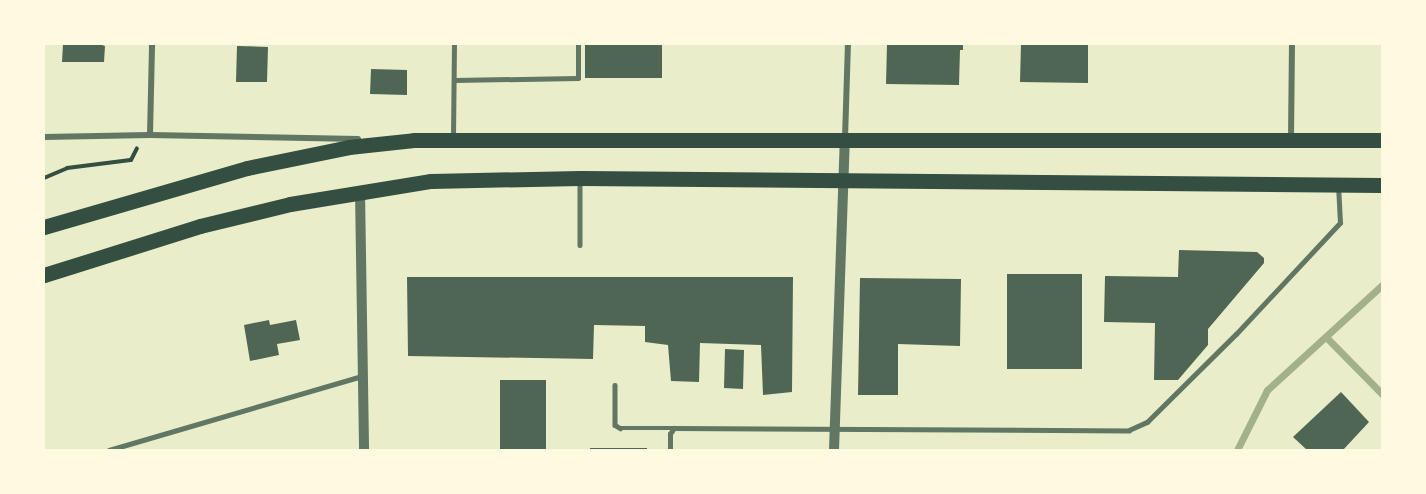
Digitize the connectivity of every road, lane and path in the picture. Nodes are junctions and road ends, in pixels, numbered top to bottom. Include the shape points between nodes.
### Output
1 (152, 44) edge
2 (454, 44) edge
3 (578, 44) edge
4 (848, 44) edge
5 (1292, 44) edge
6 (454, 80) junction
7 (150, 135) junction
8 (136, 136) junction
9 (44, 137) edge
10 (453, 138) junction
11 (845, 139) junction
12 (1291, 139) junction
13 (414, 140) junction
14 (1383, 140) edge
15 (44, 178) edge
16 (580, 178) junction
17 (844, 182) junction
18 (1338, 185) junction
19 (1383, 185) edge
20 (360, 191) junction
21 (44, 227) edge
22 (580, 245) dead end
23 (44, 275) edge
24 (363, 376) junction
25 (615, 385) dead end
26 (674, 428) junction
27 (834, 429) junction
28 (109, 450) edge
29 (364, 450) edge
30 (670, 450) edge
31 (834, 450) edge

1 - 7 street
2 - 6 lane
3 - 6 lane via 578,78
4 - 11 street
5 - 12 street
6 - 10 lane
7 - 8 street
7 - 13 street
8 - 9 street
8 - 15 path via 138,150 131,160 67,168
10 - 11 main road
10 - 13 main road
11 - 12 main road
11 - 17 street
12 - 14 main road
13 - 21 main road via 350,147 270,163
16 - 17 main road
16 - 20 main road via 431,181
16 - 22 lane
17 - 18 main road
17 - 27 street
18 - 19 main road
18 - 27 lane via 1340,223 1147,422 1128,430
20 - 23 main road via 200,226
20 - 24 street
24 - 28 lane
24 - 29 street
25 - 26 lane via 615,425
26 - 27 lane
26 - 30 lane
27 - 31 street

